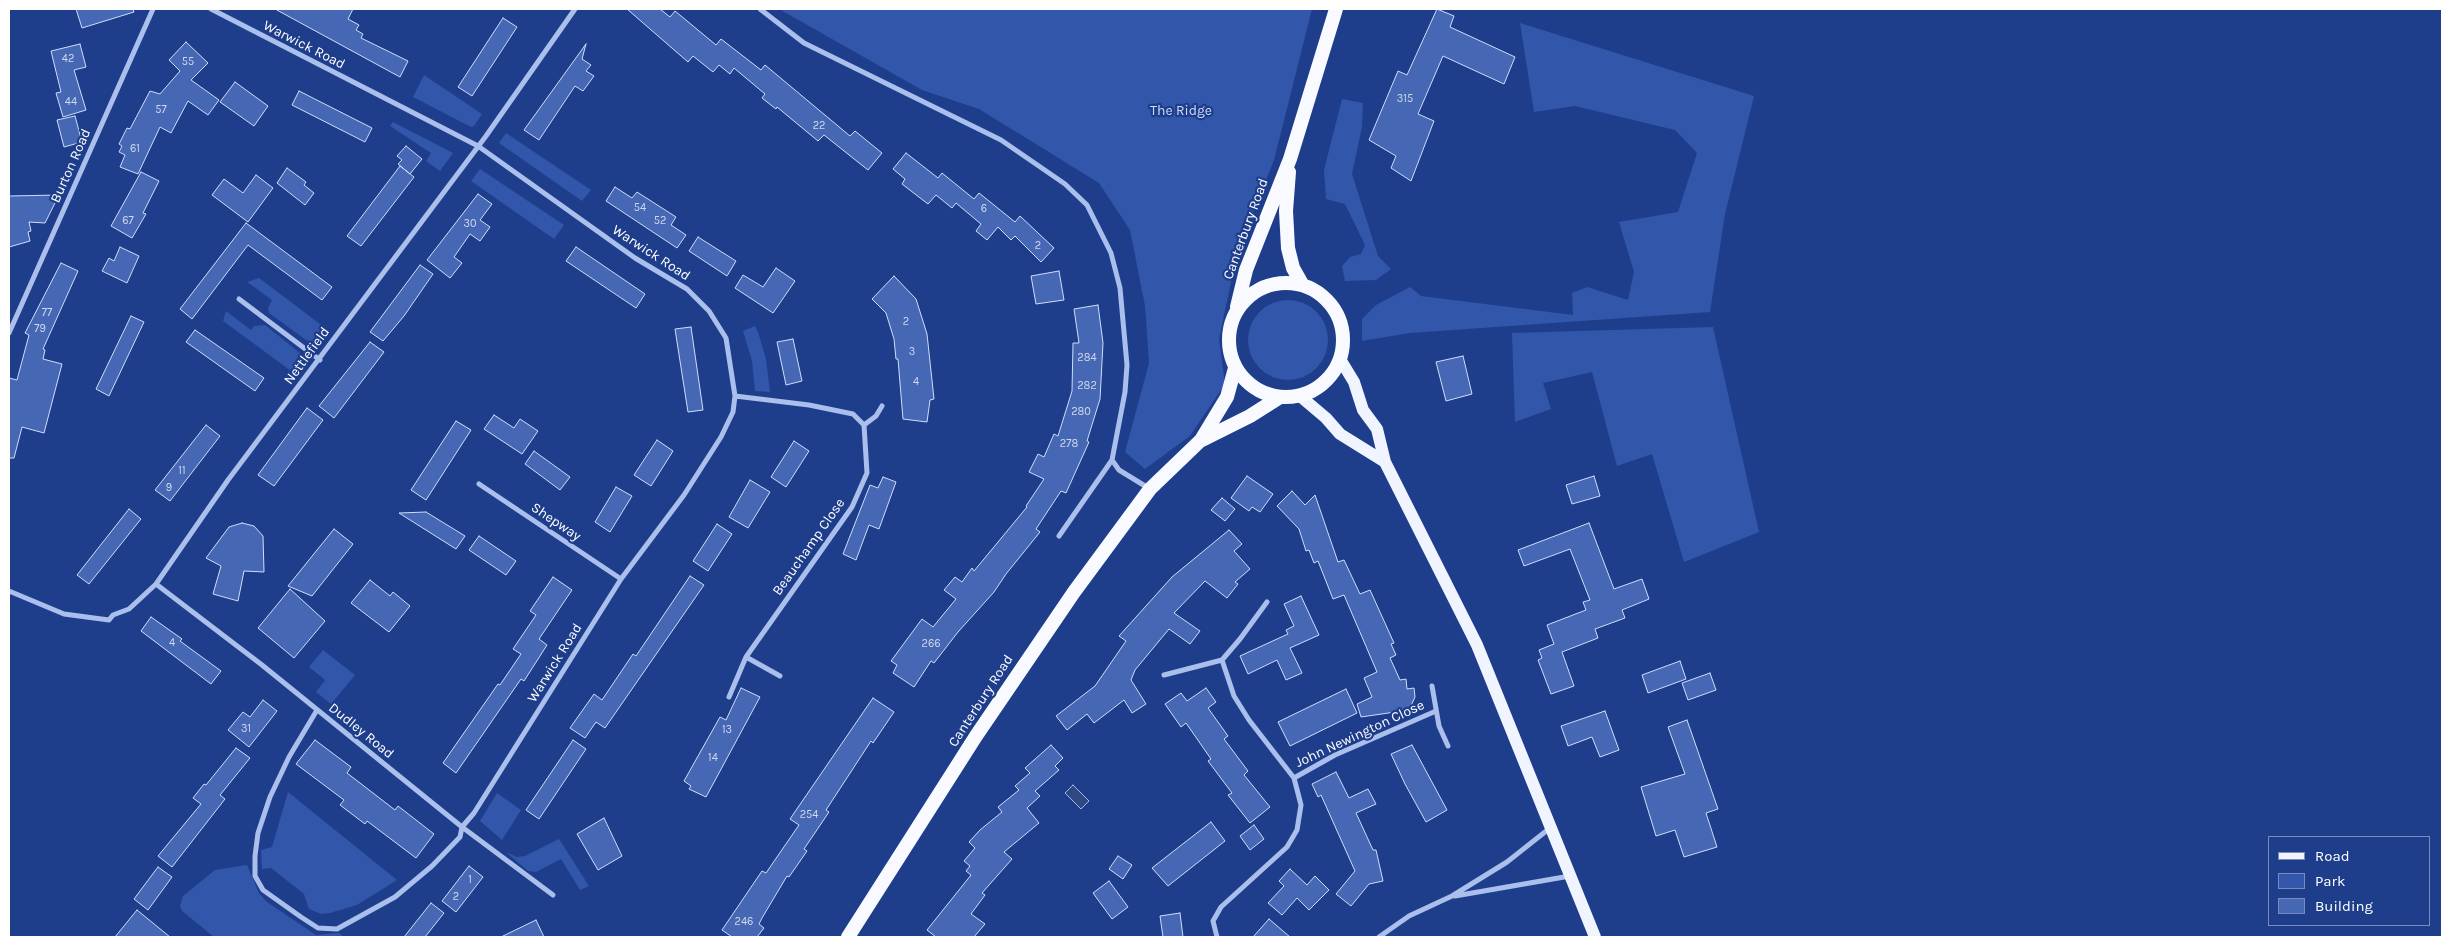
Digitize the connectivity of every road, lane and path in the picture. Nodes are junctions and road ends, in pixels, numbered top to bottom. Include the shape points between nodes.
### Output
1 (153, 9) edge
2 (211, 9) edge
3 (574, 9) edge
4 (760, 9) edge
5 (1336, 9) edge
6 (478, 146) junction
7 (1290, 159) junction
8 (1302, 284) junction
9 (239, 299) dead end
10 (1236, 311) junction
11 (9, 333) edge
12 (1340, 359) junction
13 (320, 360) junction
14 (1235, 368) junction
15 (735, 396) junction
16 (1300, 396) junction
17 (1280, 398) junction
18 (882, 406) dead end
19 (864, 425) junction
20 (1201, 440) junction
21 (1112, 460) junction
22 (1385, 462) junction
23 (479, 484) dead end
24 (1150, 489) junction
25 (1059, 536) dead end
26 (621, 579) junction
27 (156, 584) junction
28 (9, 591) edge
29 (1267, 602) dead end
30 (746, 657) junction
31 (1222, 660) junction
32 (1164, 675) dead end
33 (780, 676) dead end
34 (1432, 686) dead end
35 (729, 697) dead end
36 (317, 710) junction
37 (1436, 711) junction
38 (1448, 746) dead end
39 (1294, 778) junction
40 (462, 827) junction
41 (1550, 828) junction
42 (1570, 876) junction
43 (553, 895) dead end
44 (1452, 896) junction
45 (1385, 932) junction
46 (848, 937) edge
47 (1217, 937) edge
48 (1379, 937) edge
49 (1389, 937) edge
50 (1595, 937) edge

1 - 11 street, Burton Road
2 - 6 street, Warwick Road
3 - 6 street, Nettlefield
4 - 21 street via 804,43 1001,140 1065,184 1087,205 1101,230 1120,288 1127,365
5 - 7 highway, Canterbury Road
6 - 13 street, Nettlefield
6 - 15 street, Warwick Road via 636,258 687,289 709,311 726,338
7 - 8 highway, Canterbury Road via 1286,211 1288,248 1293,268
7 - 10 highway, Canterbury Road via 1246,270
8 - 10 highway via 1283,282 1264,286 1248,296
8 - 12 highway via 1316,291 1337,313 1343,336
9 - 13 street
10 - 14 highway via 1229,330 1228,350
12 - 16 highway via 1331,375 1317,388
12 - 22 main road via 1354,382 1363,410 1377,429
13 - 27 street, Nettlefield via 228,480
14 - 17 highway via 1247,383 1262,393
14 - 20 highway, Canterbury Road via 1227,398
15 - 19 street via 853,414
15 - 26 street, Warwick Road via 733,412 721,437 684,495
16 - 17 highway
16 - 22 main road via 1340,434
17 - 20 highway, Canterbury Road
18 - 19 street via 876,416
19 - 30 street, Beauchamp Close via 867,473 852,507
20 - 24 highway, Canterbury Road
21 - 24 street via 1119,470
21 - 25 street
22 - 41 main road via 1477,645
23 - 26 street, Shepway
24 - 46 highway, Canterbury Road via 1043,636
26 - 40 street, Warwick Road via 474,813
27 - 28 street, Nettlefield via 129,609 112,615 109,620 64,614
27 - 36 street, Dudley Road
29 - 31 street
30 - 33 street
30 - 35 street, Beauchamp Close
31 - 32 street
31 - 39 street, John Newington Close via 1234,696
34 - 37 street, John Newington Close
36 - 40 street, Dudley Road
36 - 40 street, Warwick Road via 270,797 258,833 255,876 263,890 318,928 337,929 395,897 432,866 460,836
37 - 38 street, John Newington Close
37 - 39 street, John Newington Close via 1335,755
39 - 47 street, John Newington Close via 1301,805 1297,830 1287,847 1220,907 1213,921
40 - 43 street, Dudley Road
41 - 42 main road
41 - 44 street via 1508,862
42 - 44 street
42 - 50 main road
44 - 45 street via 1409,916
45 - 48 street
45 - 49 street

